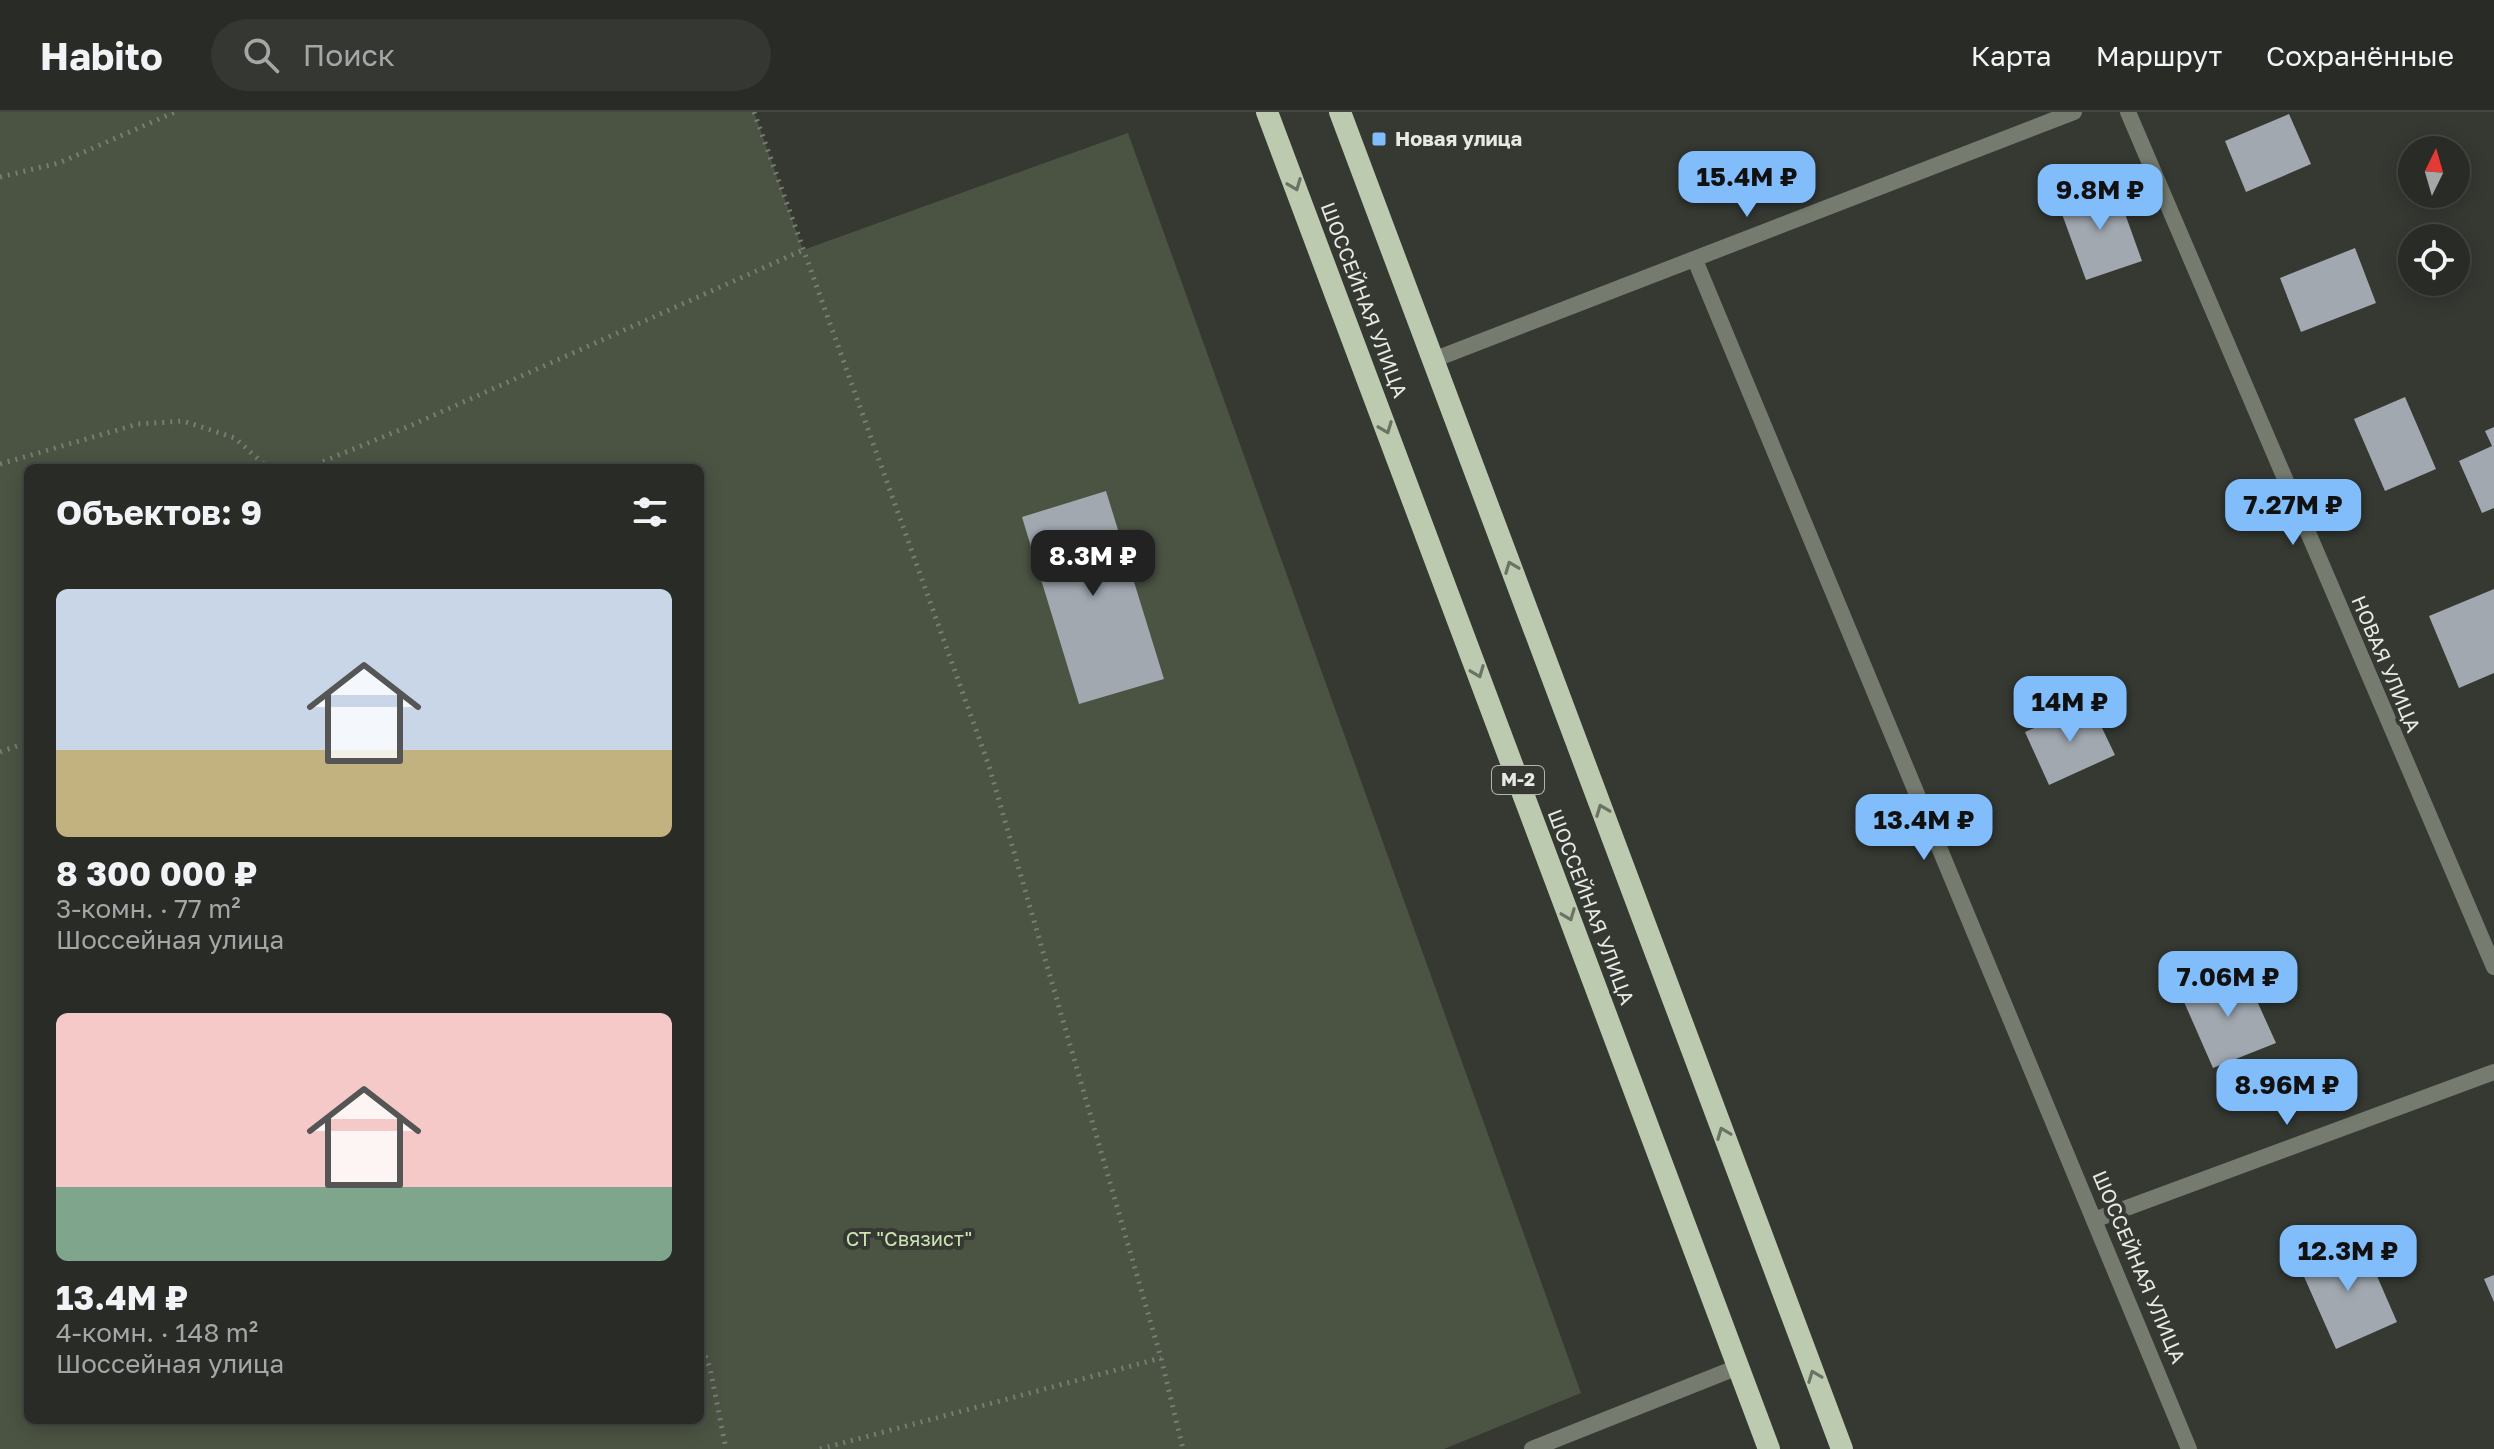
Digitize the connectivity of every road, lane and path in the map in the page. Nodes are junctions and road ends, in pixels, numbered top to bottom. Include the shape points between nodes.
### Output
1 (175, 112) edge
2 (754, 112) edge
3 (1267, 112) edge
4 (1340, 112) edge
5 (2074, 112) edge
6 (2128, 112) edge
7 (0, 177) edge
8 (803, 250) junction
9 (1695, 260) junction
10 (1433, 360) junction
11 (0, 464) edge
12 (264, 464) edge
13 (317, 464) edge
14 (24, 743) edge
15 (0, 752) edge
16 (2494, 967) edge
17 (2494, 1072) edge
18 (2094, 1220) junction
19 (704, 1352) edge
20 (1161, 1358) junction
21 (1738, 1367) junction
22 (726, 1449) edge
23 (820, 1449) edge
24 (1183, 1449) edge
25 (1532, 1449) edge
26 (1769, 1449) edge
27 (1842, 1449) edge
28 (2189, 1449) edge

1 - 7 path via 59,163
2 - 8 path
3 -> 21 highway, ШОССЕЙНАЯ УЛИЦА / М-2
4 - 10 highway
5 - 9 street
6 - 16 street, НОВАЯ УЛИЦА
8 - 13 path
8 - 20 path via 989,766
9 - 10 street
9 - 18 street, ШОССЕЙНАЯ УЛИЦА
27 -> 10 highway
11 - 12 path via 138,424 183,421 235,438
14 - 15 path
17 - 18 street
18 - 28 street, ШОССЕЙНАЯ УЛИЦА
19 - 22 path
20 - 23 path
20 - 24 path
21 - 25 street
21 - 26 highway, ШОССЕЙНАЯ УЛИЦА / М-2

